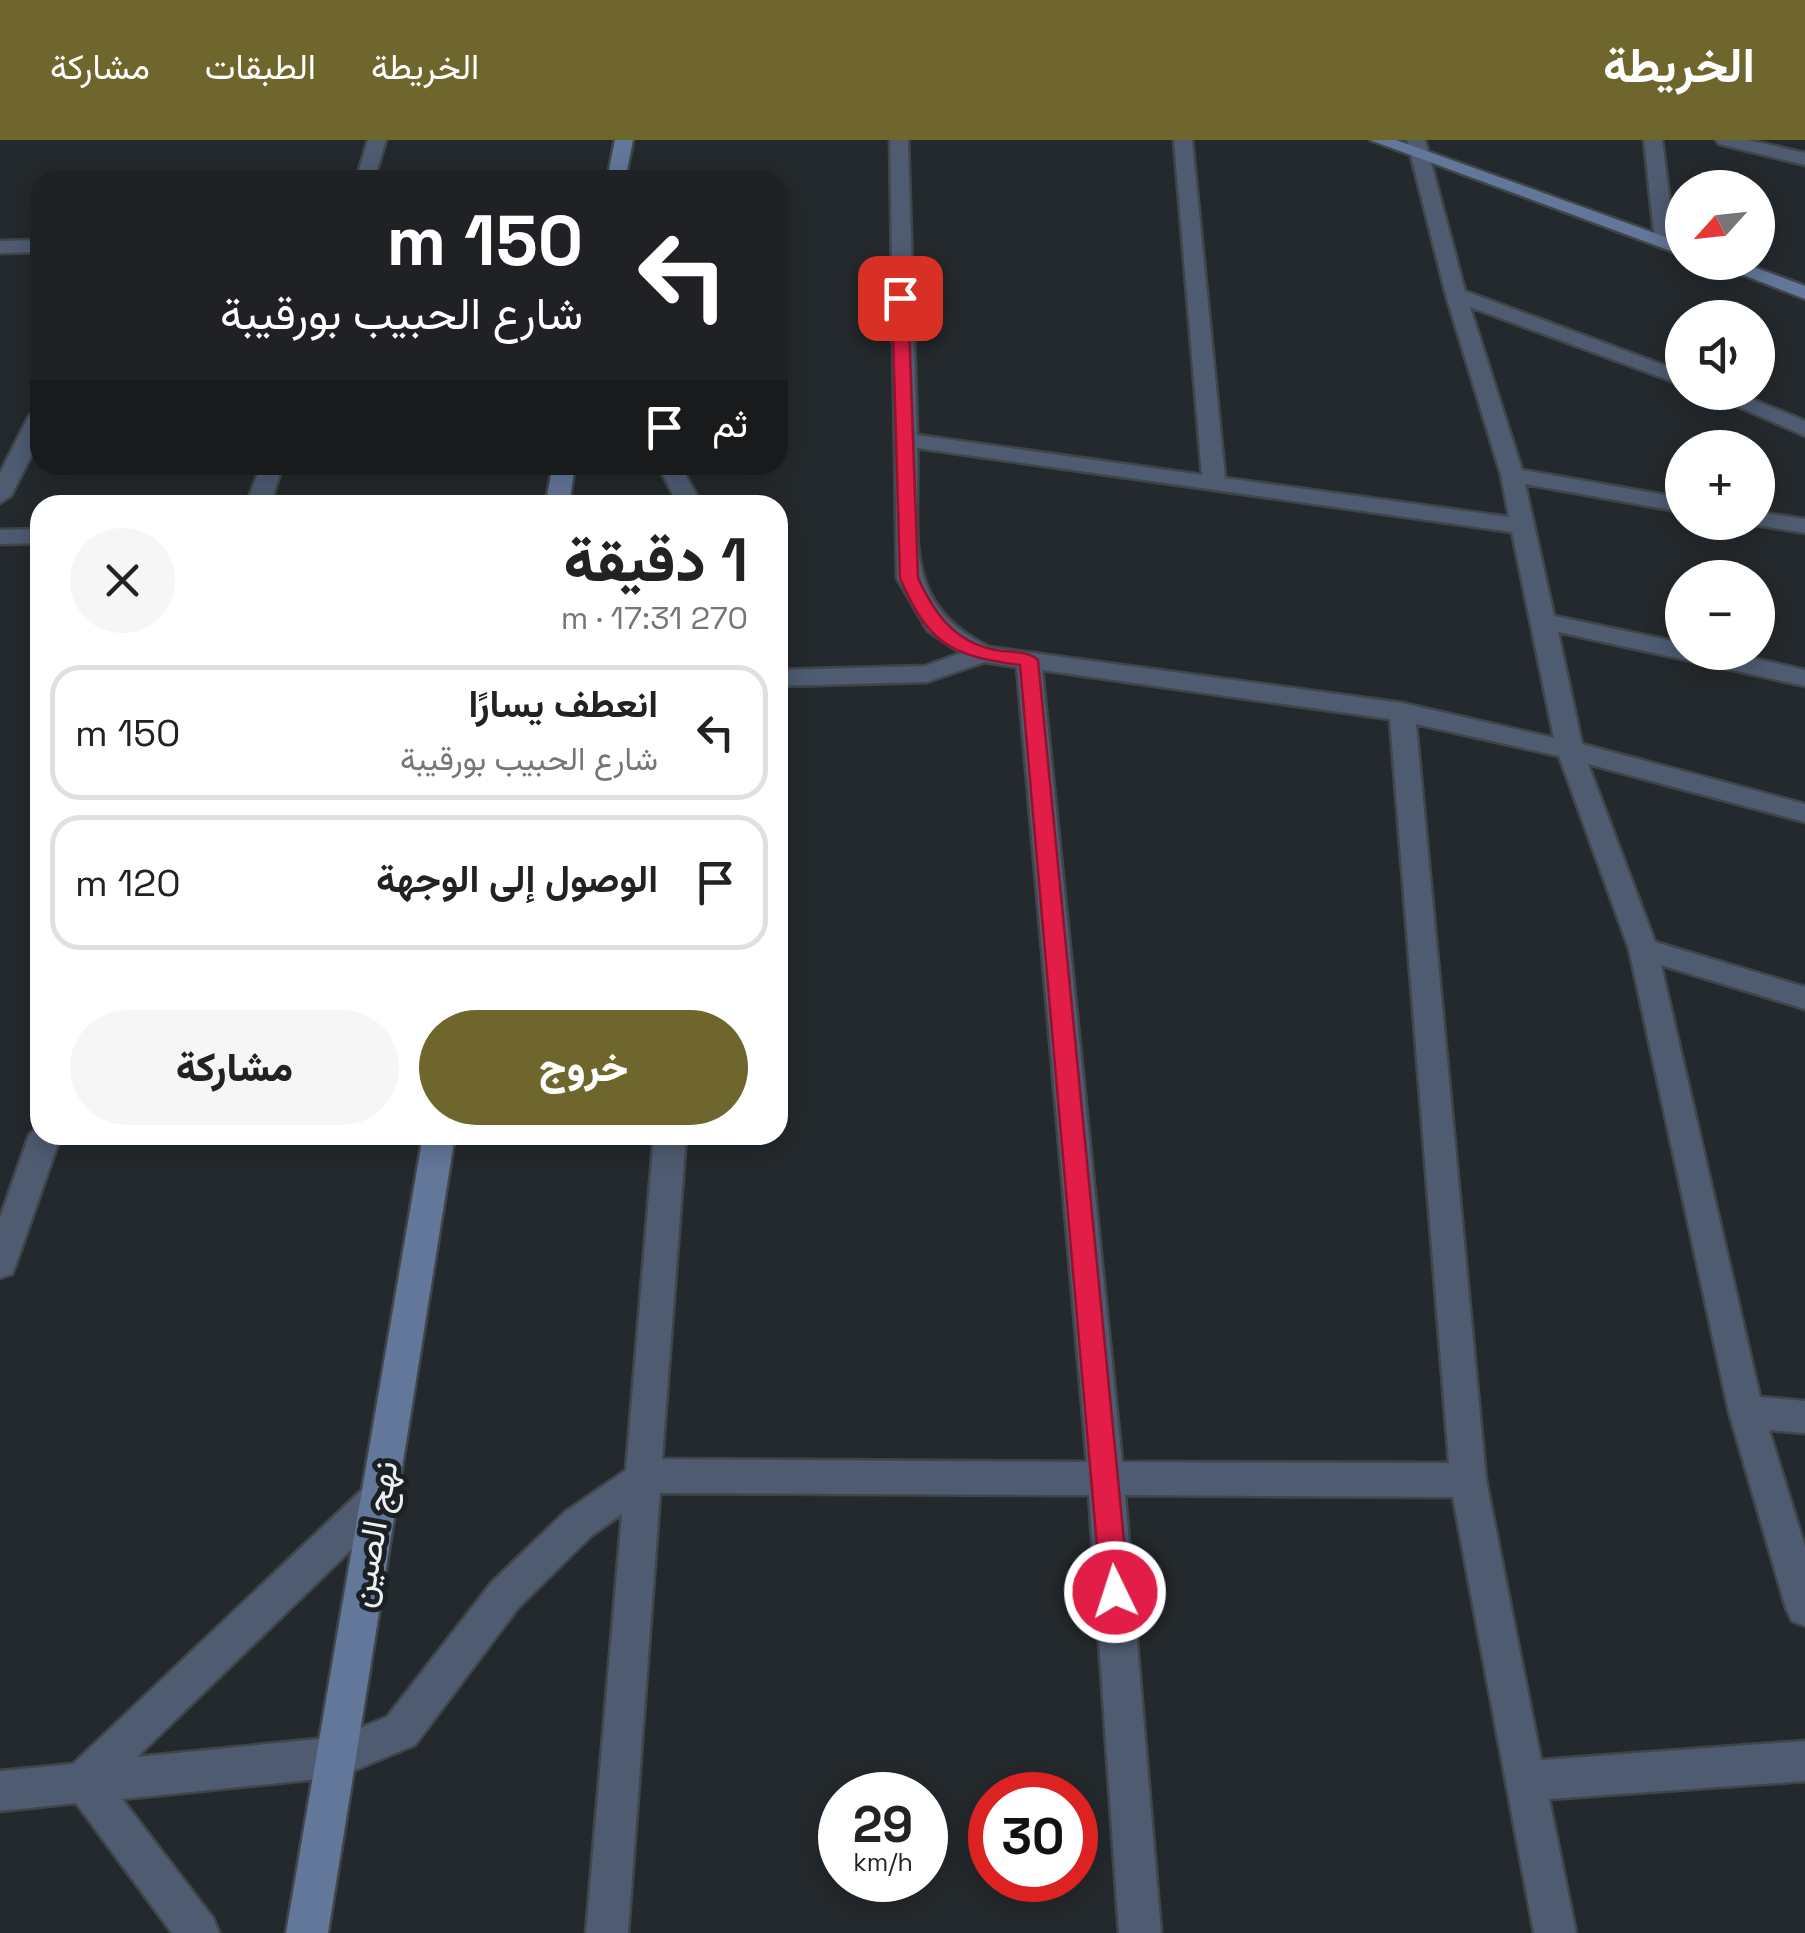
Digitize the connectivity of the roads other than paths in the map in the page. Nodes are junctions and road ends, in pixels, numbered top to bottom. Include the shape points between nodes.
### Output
1 (377, 140) edge
2 (624, 140) edge
3 (899, 140) edge
4 (1183, 140) edge
5 (1379, 140) edge
6 (1653, 140) edge
7 (1725, 140) edge
8 (1417, 147) edge
9 (1805, 159) edge
10 (368, 170) edge
11 (618, 170) edge
12 (1665, 201) edge
13 (1665, 243) edge
14 (30, 246) edge
15 (0, 247) edge
16 (1769, 280) edge
17 (1805, 293) edge
18 (1456, 296) junction
19 (1665, 374) edge
20 (1759, 410) edge
21 (1805, 429) edge
22 (30, 436) edge
23 (904, 440) junction
24 (1512, 475) junction
25 (1214, 481) junction
26 (0, 496) edge
27 (1665, 502) edge
28 (1775, 521) edge
29 (1523, 526) junction
30 (1805, 526) edge
31 (30, 536) edge
32 (0, 537) edge
33 (1546, 622) junction
34 (1665, 648) edge
35 (983, 654) junction
36 (1029, 660) junction
37 (1768, 670) edge
38 (788, 678) edge
39 (1805, 678) edge
40 (1402, 712) junction
41 (1570, 750) junction
42 (1805, 813) edge
43 (1643, 948) junction
44 (1805, 998) edge
45 (42, 1145) edge
46 (437, 1145) edge
47 (669, 1145) edge
48 (0, 1264) edge
49 (1746, 1412) junction
50 (1805, 1417) edge
51 (646, 1476) junction
52 (1106, 1478) junction
53 (1468, 1480) junction
54 (380, 1497) junction
55 (1805, 1608) edge
56 (338, 1757) junction
57 (1805, 1761) edge
58 (84, 1781) junction
59 (1523, 1781) junction
60 (0, 1791) edge
61 (198, 1933) edge
62 (306, 1933) edge
63 (607, 1933) edge
64 (1140, 1933) edge
65 (1555, 1933) edge

1 - 10 street
2 - 11 street
3 - 23 street
4 - 25 street
5 - 8 street
6 - 12 street
7 - 9 street
8 - 13 street
8 - 18 street
14 - 15 street
16 - 17 street
18 - 19 street
18 - 24 street
20 - 21 street
22 - 26 street
23 - 25 street
23 - 35 street via 909,578 943,635
24 - 27 street
24 - 29 street
25 - 29 street
28 - 30 street
29 - 33 street
31 - 32 street
33 - 34 street
33 - 41 street
35 - 36 street
35 - 38 street via 927,674
36 - 40 street
36 - 52 street
37 - 39 street
40 - 41 street
40 - 53 street
41 - 42 street
41 - 43 street
43 - 44 street
43 - 49 street
45 - 48 street
46 - 54 street, نهج الصين
47 - 51 street
49 - 50 street
49 - 55 street
51 - 52 street
51 - 56 street via 578,1524 505,1595 401,1731
51 - 63 street
52 - 53 street
52 - 64 street
53 - 59 street
54 - 56 street, نهج الصين
54 - 58 street
56 - 58 street
56 - 62 street, نهج الصين
57 - 59 street
58 - 60 street
58 - 61 street
59 - 65 street

